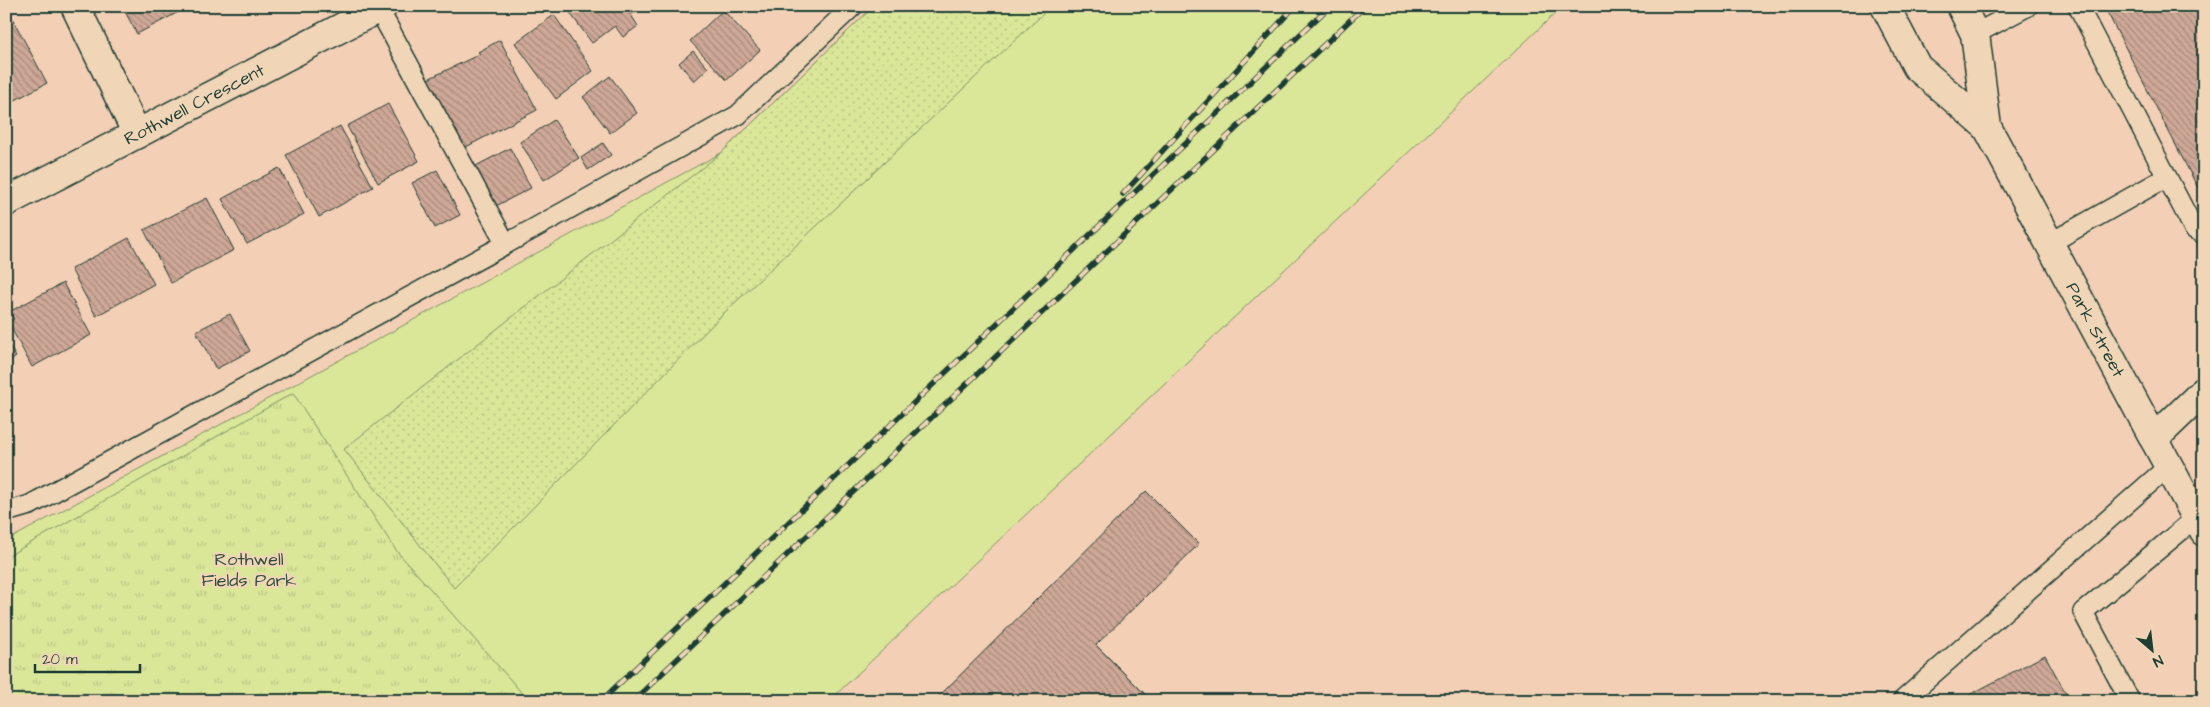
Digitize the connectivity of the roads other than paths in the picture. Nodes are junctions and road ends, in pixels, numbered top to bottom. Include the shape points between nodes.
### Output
1 (74, 6) edge
2 (853, 6) edge
3 (1886, 6) edge
4 (1961, 6) edge
5 (2028, 6) edge
6 (2078, 6) edge
7 (379, 7) edge
8 (1976, 34) junction
9 (1987, 127) junction
10 (137, 134) junction
11 (2167, 177) junction
12 (6, 202) edge
13 (2204, 234) edge
14 (2050, 243) junction
15 (506, 244) junction
16 (2204, 391) edge
17 (2154, 439) junction
18 (2168, 466) junction
19 (6, 512) edge
20 (2200, 525) edge
21 (1902, 701) edge
22 (2130, 701) edge

1 - 10 main road
2 - 15 lane via 738,115
3 - 9 main road, Park Street via 1917,67
4 - 8 main road, Park Street
5 - 8 lane
6 - 11 lane
7 - 10 main road, Rothwell Crescent
7 - 15 lane
8 - 9 main road, Park Street
9 - 14 main road, Park Street
10 - 12 main road, Rothwell Crescent
11 - 13 lane via 2194,229
11 - 14 lane
14 - 17 main road, Park Street
15 - 19 lane via 30,505
16 - 17 main road
17 - 18 main road, Park Street
18 - 20 main road, Park Street
18 - 21 lane
20 - 22 lane via 2083,612

